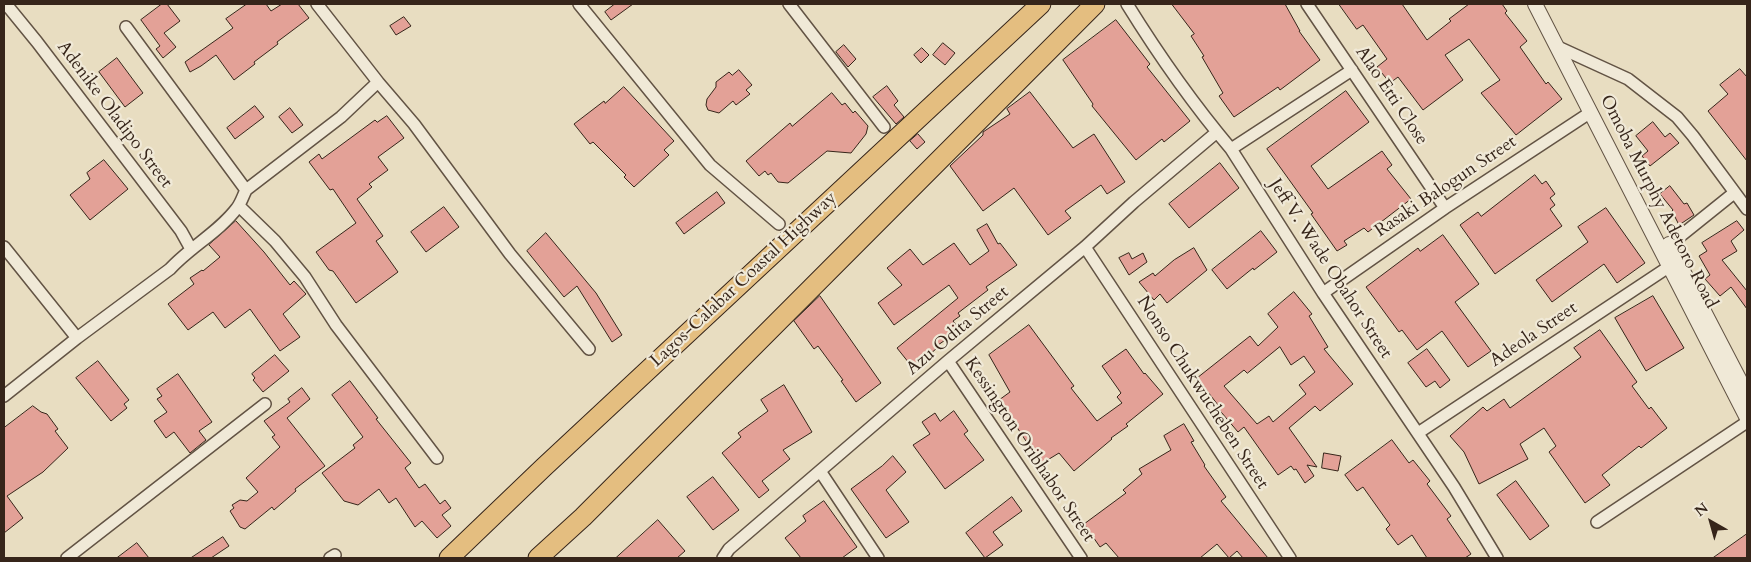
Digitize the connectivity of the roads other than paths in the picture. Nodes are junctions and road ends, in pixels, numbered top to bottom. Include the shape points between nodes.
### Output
1 (6, 4) edge
2 (318, 4) edge
3 (580, 4) edge
4 (788, 4) edge
5 (1041, 4) edge
6 (1095, 4) edge
7 (1127, 4) edge
8 (1307, 4) edge
9 (1535, 4) edge
10 (1543, 4) edge
11 (126, 27) dead end
12 (1563, 50) junction
13 (1352, 70) junction
14 (378, 82) junction
15 (1591, 112) junction
16 (884, 127) dead end
17 (1217, 132) junction
18 (1231, 149) junction
19 (246, 190) junction
20 (1734, 193) junction
21 (239, 206) junction
22 (1445, 208) junction
23 (1747, 209) edge
24 (779, 224) dead end
25 (4, 247) edge
26 (1085, 247) junction
27 (1666, 248) junction
28 (192, 249) junction
29 (1670, 266) junction
30 (1322, 294) junction
31 (77, 338) junction
32 (589, 349) dead end
33 (948, 361) junction
34 (1747, 394) edge
35 (4, 396) edge
36 (265, 404) dead end
37 (1747, 418) edge
38 (1747, 422) edge
39 (1418, 433) junction
40 (437, 458) dead end
41 (820, 471) junction
42 (1597, 522) dead end
43 (68, 558) edge
44 (449, 558) edge
45 (538, 558) edge
46 (723, 558) edge
47 (878, 558) edge
48 (1081, 558) edge
49 (1290, 558) edge
50 (1497, 558) edge

1 - 28 street, Adenike Oladipo Street
2 - 14 street
3 - 24 street via 710,165
4 - 16 street
5 - 44 highway, Lagos-Calabar Coastal Highway
6 - 45 highway
7 - 17 street, Jeff V. Wade Obahor Street
8 - 13 street, Alao Etti Close
9 - 12 street, Omoba Murphy Adetoro Road
10 - 12 street, Omoba Murphy Adetoro Road
11 - 19 street
12 - 15 street, Omoba Murphy Adetoro Road
12 - 20 street via 1628,80 1677,117
12 - 27 street, Omoba Murphy Adetoro Road
13 - 18 street
13 - 22 street, Alao Etti Close
14 - 19 street via 341,117
14 - 32 street via 414,124 510,254
15 - 22 street, Rasaki Balogun Street
15 - 27 street, Omoba Murphy Adetoro Road
17 - 18 street, Jeff V. Wade Obahor Street
17 - 26 street, Azu Odita Street
18 - 30 street, Jeff V. Wade Obahor Street
19 - 21 street
20 - 23 street
20 - 27 street
21 - 28 street
21 - 40 street via 275,241 305,277 336,326
22 - 30 street, Rasaki Balogun Street
25 - 31 street
26 - 33 street, Azu Odita Street
26 - 49 street, Nonso Chukwucheben Street
27 - 29 street, Omoba Murphy Adetoro Road
27 - 34 street, Omoba Murphy Adetoro Road
28 - 31 street
29 - 37 street, Omoba Murphy Adetoro Road
29 - 39 street, Adeola Street
30 - 39 street, Jeff V. Wade Obahor Street
31 - 35 street
33 - 41 street, Azu Odita Street
33 - 48 street, Kessington Oribhabor Street
36 - 43 street
38 - 42 street
39 - 50 street, Jeff V. Wade Obahor Street
41 - 46 street, Azu Odita Street via 729,549
41 - 47 street

